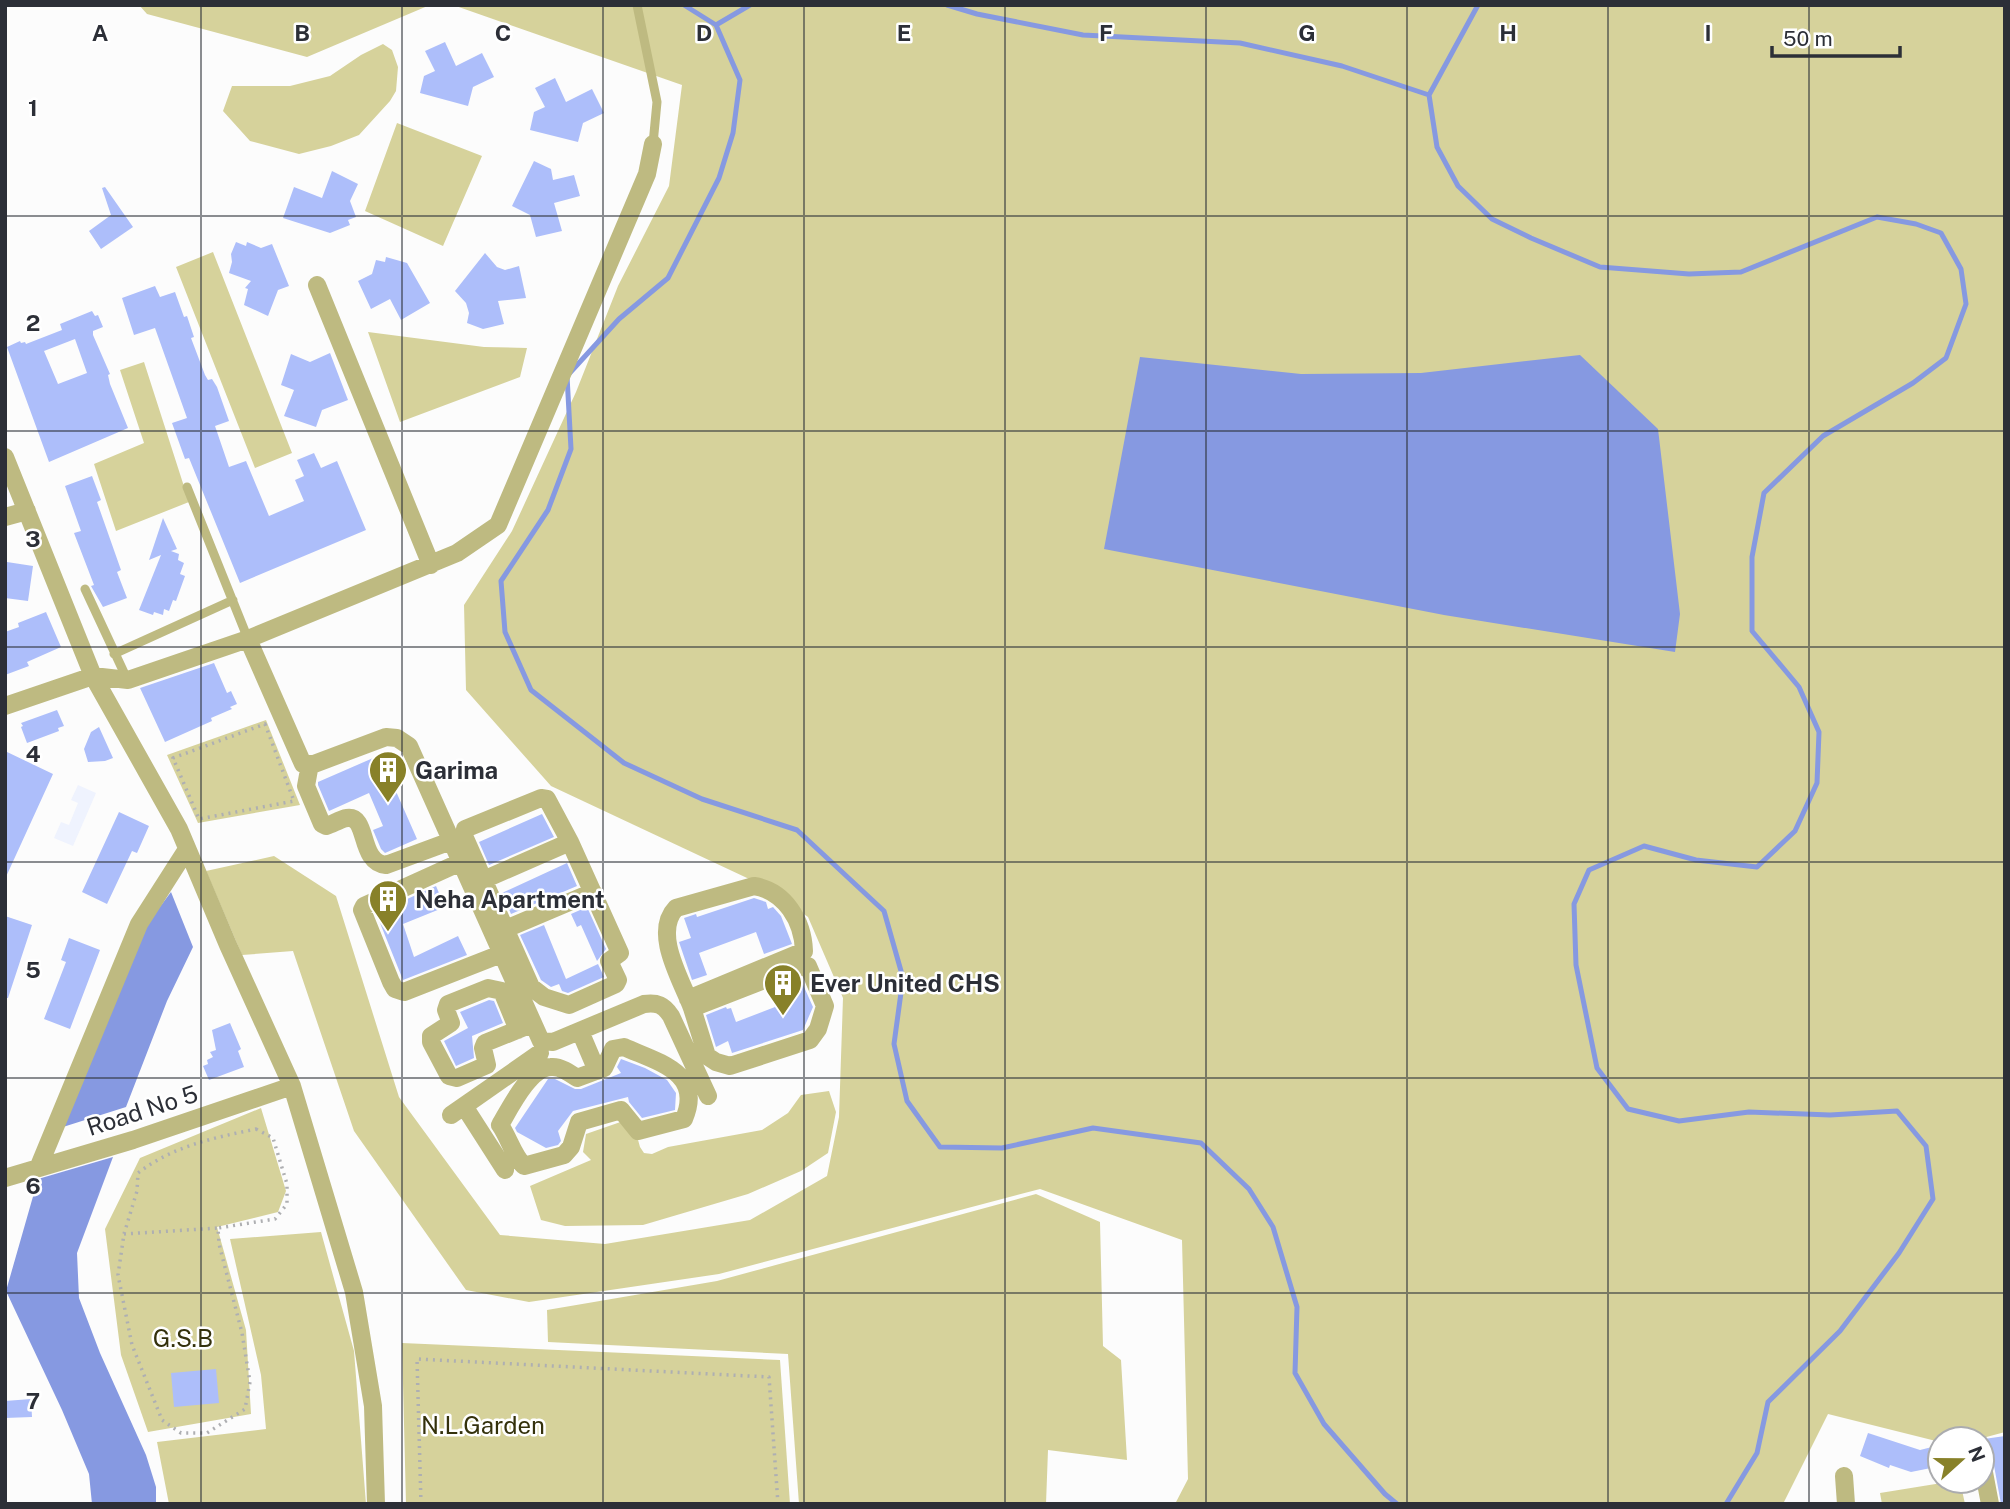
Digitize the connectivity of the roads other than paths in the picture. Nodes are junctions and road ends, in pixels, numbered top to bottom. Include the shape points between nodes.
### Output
1 (637, 5) edge
2 (653, 144) joint
3 (317, 285) dead end
4 (5, 457) edge
5 (187, 487) dead end
6 (27, 510) junction
7 (5, 517) edge
8 (431, 565) junction
9 (85, 589) dead end
10 (233, 600) junction
11 (248, 639) junction
12 (114, 654) junction
13 (93, 676) junction
14 (128, 680) junction
15 (5, 706) edge
16 (310, 764) junction
17 (451, 841) junction
18 (570, 842) junction
19 (187, 849) junction
20 (461, 862) junction
21 (477, 883) junction
22 (593, 891) junction
23 (499, 932) junction
24 (501, 954) junction
25 (690, 1003) junction
26 (668, 1012) junction
27 (525, 1027) junction
28 (580, 1031) junction
29 (540, 1054) junction
30 (597, 1071) junction
31 (292, 1086) junction
32 (708, 1096) dead end
33 (39, 1167) junction
34 (505, 1170) dead end
35 (5, 1178) edge
36 (1844, 1476) dead end
37 (376, 1504) edge
38 (1846, 1504) edge

1 - 2 lane via 657,102
2 - 8 street via 647,174 498,525
3 - 8 street
4 - 6 street
5 - 10 lane
6 - 7 street
6 - 13 street
8 - 11 street
9 - 12 lane
10 - 11 lane
10 - 12 lane
11 - 14 street
11 - 16 street via 303,764
12 - 14 lane
13 - 14 street
13 - 15 street
13 - 19 street
16 - 17 street via 386,737 397,738 409,746
16 - 17 street via 306,786 323,824 354,819 378,864 386,866
17 - 20 street
18 - 21 street
18 - 21 street via 547,799 541,798 465,829
18 - 22 street
19 - 31 street
19 - 33 street via 139,924
20 - 21 street
20 - 24 street via 364,906 391,982 404,992
21 - 23 street
22 - 23 street
22 - 23 street via 620,948 618,956 609,961 617,982 569,1005 531,987
23 - 24 street
24 - 27 street
25 - 25 street via 803,965 808,966 825,1006 810,1040 730,1066 708,1056
25 - 25 street via 804,951 798,923 786,903 754,886 676,908 670,914 667,944
25 - 26 street
26 - 28 street via 655,1003 644,1004
26 - 32 street
27 - 27 street via 485,1043 487,1065 457,1078 449,1076 431,1041 451,1023 447,1004 488,988 502,991
27 - 29 street
28 - 29 street via 553,1042
28 - 30 street
29 - 30 street via 578,1078
29 - 30 street via 500,1125 524,1166 564,1155 579,1122 621,1110 638,1131 684,1119 688,1085 679,1073 624,1047 613,1049 604,1068
29 - 34 street via 457,1110
31 - 33 street, Road No 5
31 - 37 street via 354,1292 373,1406
33 - 35 street, Road No 5
36 - 38 street

